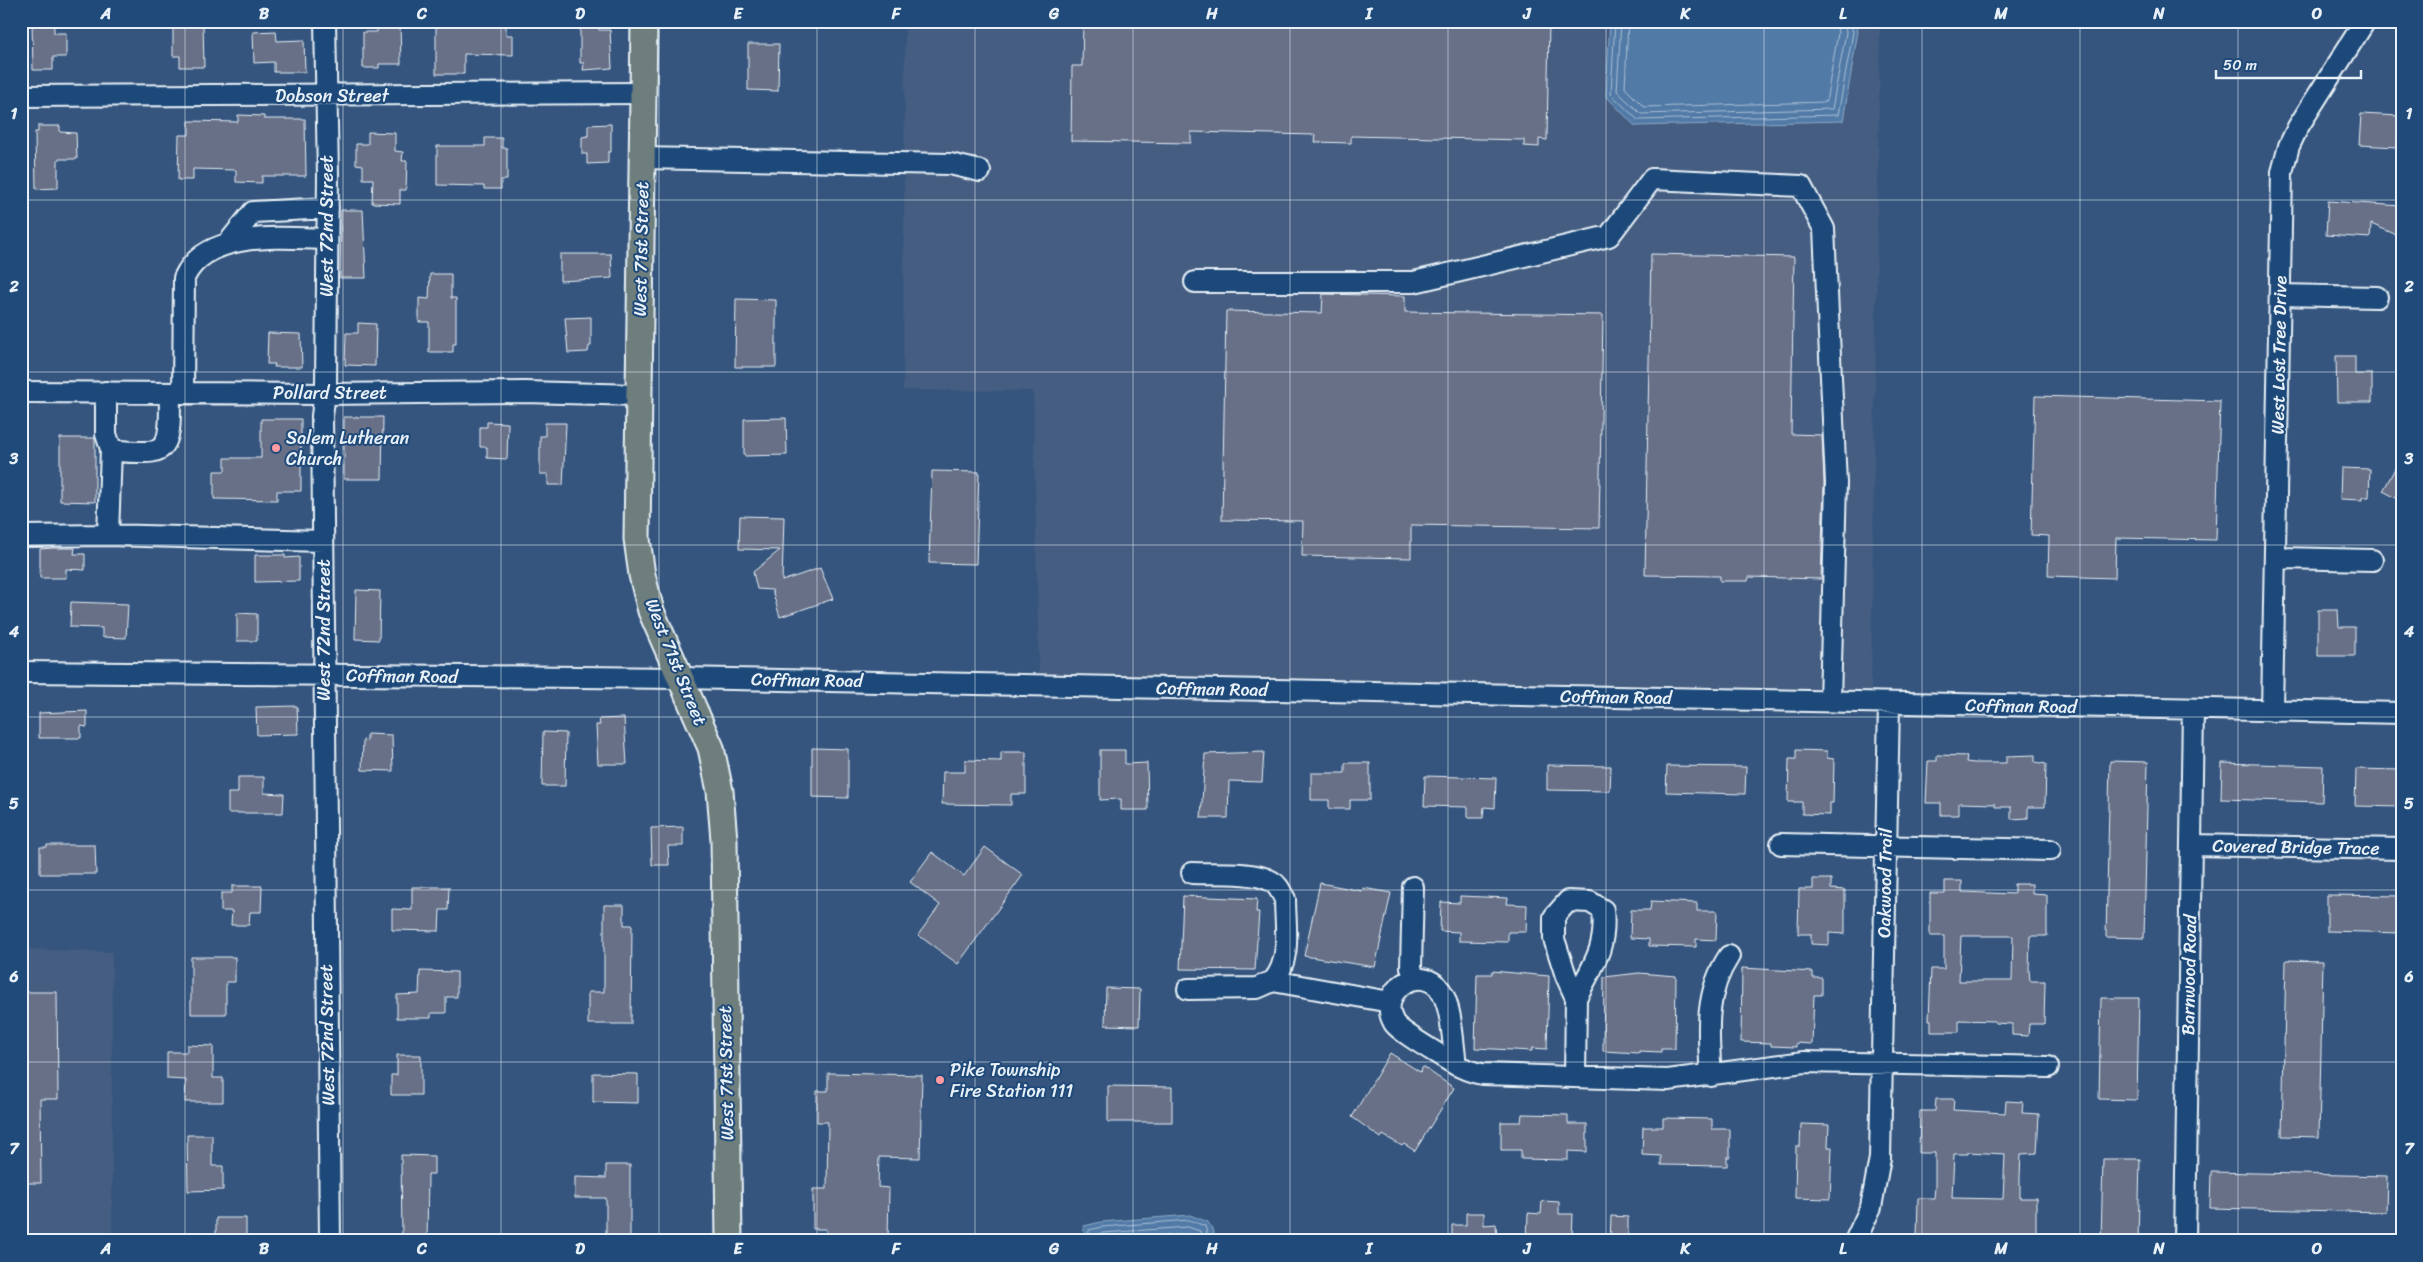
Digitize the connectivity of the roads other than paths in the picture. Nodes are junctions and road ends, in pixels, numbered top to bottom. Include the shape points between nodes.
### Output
1 (325, 21) edge
2 (644, 21) edge
3 (2365, 21) edge
4 (643, 93) junction
5 (21, 96) edge
6 (326, 96) junction
7 (642, 158) junction
8 (980, 171) dead end
9 (328, 208) junction
10 (328, 239) junction
11 (229, 242) junction
12 (1195, 282) dead end
13 (2280, 295) junction
14 (2377, 297) dead end
15 (21, 392) edge
16 (106, 392) junction
17 (176, 393) junction
18 (324, 394) junction
19 (638, 395) junction
20 (111, 449) junction
21 (108, 535) junction
22 (21, 536) edge
23 (323, 541) junction
24 (2275, 558) junction
25 (2372, 560) dead end
26 (21, 672) edge
27 (324, 675) junction
28 (682, 678) junction
29 (1830, 701) junction
30 (1889, 703) junction
31 (2193, 709) junction
32 (2272, 711) junction
33 (2402, 713) edge
34 (1781, 844) dead end
35 (2191, 844) junction
36 (1886, 847) junction
37 (2402, 849) edge
38 (2050, 850) dead end
39 (1192, 873) dead end
40 (1413, 887) dead end
41 (1729, 956) dead end
42 (1414, 979) junction
43 (1274, 981) junction
44 (1188, 988) dead end
45 (1576, 998) dead end
46 (1390, 1002) junction
47 (1881, 1064) junction
48 (1456, 1065) junction
49 (2048, 1067) dead end
50 (1711, 1076) junction
51 (1575, 1078) junction
52 (330, 1240) edge
53 (729, 1241) edge
54 (1856, 1241) edge
55 (2185, 1241) edge

1 - 6 street, West 72nd Street
2 - 4 main road, West 71st Street
3 - 13 street, West Lost Tree Drive via 2289,146 2282,172
4 - 6 street, Dobson Street
4 - 7 main road, West 71st Street
5 - 6 street, Dobson Street
6 - 9 street, West 72nd Street
7 - 8 street via 950,164
7 - 19 main road, West 71st Street
9 - 10 street, West 72nd Street
9 - 11 street via 253,212
10 - 11 street via 259,238
10 - 18 street, West 72nd Street
11 - 17 street via 196,260 184,278
12 - 29 street via 1414,282 1608,236 1652,179 1801,186 1824,229 1836,484
13 - 14 street
13 - 24 street, West Lost Tree Drive
15 - 16 street, Pollard Street
16 - 17 street, Pollard Street
16 - 20 street via 106,434
17 - 18 street, Pollard Street
17 - 20 street via 161,449 150,452
18 - 19 street, Pollard Street via 525,392
18 - 23 street, West 72nd Street
19 - 28 main road, West 71st Street via 636,521 642,575 652,611
20 - 21 street
21 - 22 street
21 - 23 street
23 - 27 street, West 72nd Street
24 - 25 street
24 - 32 street, West Lost Tree Drive
26 - 27 street, Coffman Road
27 - 28 street, Coffman Road
27 - 52 street, West 72nd Street
28 - 29 street, Coffman Road
28 - 53 main road, West 71st Street via 711,748 720,791 724,840
29 - 30 street, Coffman Road
30 - 31 street, Coffman Road
30 - 36 street, Oakwood Trail
31 - 32 street, Coffman Road
31 - 35 street, Barnwood Road
32 - 33 street, Coffman Road
34 - 36 street
35 - 37 street, Covered Bridge Trace
35 - 55 street, Barnwood Road
36 - 38 street
36 - 47 street, Oakwood Trail
39 - 43 street via 1257,876 1273,882 1282,891 1286,899 1286,955 1284,967
40 - 42 street via 1411,967
41 - 50 street via 1713,986 1708,1009
42 - 46 street via 1399,986
42 - 48 street via 1432,983 1442,992 1447,1004
43 - 44 street via 1257,988
43 - 46 street
45 - 51 street
46 - 48 street via 1397,1026
47 - 49 street
47 - 50 street via 1795,1063
47 - 54 street, Oakwood Trail via 1880,1158 1867,1219
48 - 51 street via 1486,1074
50 - 51 street via 1668,1080

